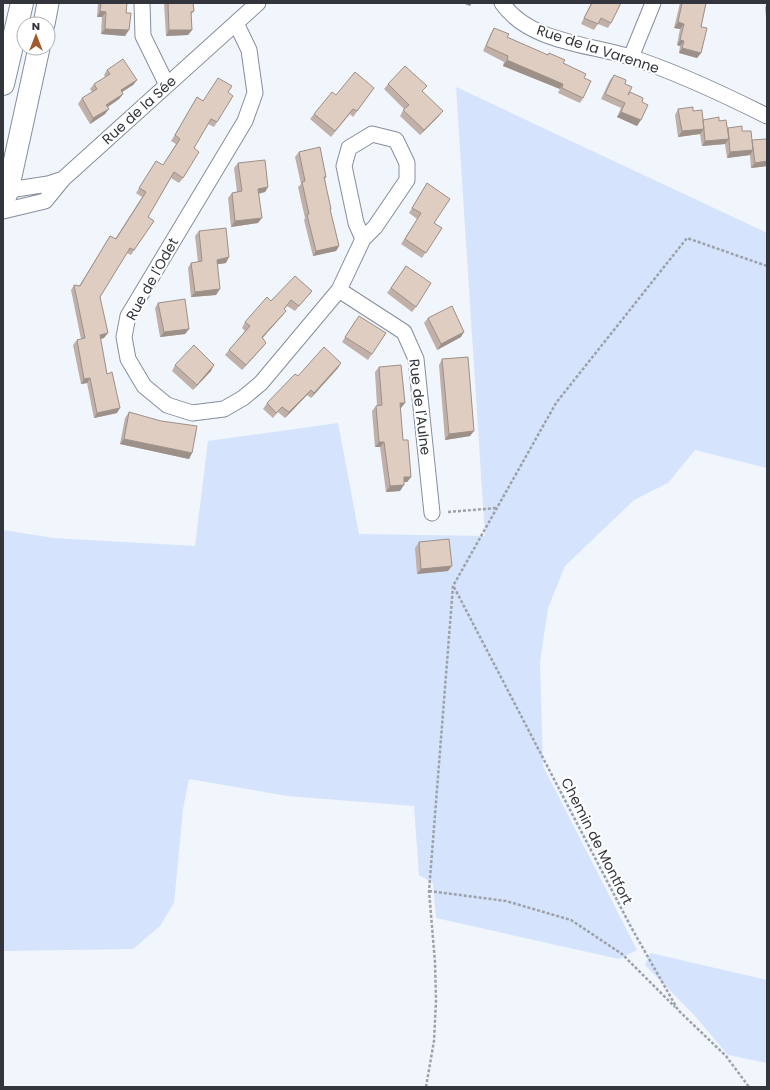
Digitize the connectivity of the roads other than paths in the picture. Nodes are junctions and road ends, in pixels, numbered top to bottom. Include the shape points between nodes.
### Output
1 (22, 3) edge
2 (48, 3) edge
3 (142, 3) edge
4 (258, 3) edge
5 (502, 3) edge
6 (653, 3) edge
7 (46, 16) edge
8 (236, 23) junction
9 (37, 56) edge
10 (631, 57) junction
11 (3, 84) edge
12 (166, 85) junction
13 (767, 116) edge
14 (63, 179) junction
15 (5, 195) edge
16 (3, 211) edge
17 (363, 239) junction
18 (340, 290) junction
19 (432, 513) road end

1 - 11 main road
2 - 7 main road
3 - 12 street via 143,36
4 - 8 street, Rue de la Sée
5 - 10 street, Rue de la Varenne via 509,14 541,34
6 - 10 street
8 - 12 street, Rue de la Sée
8 - 18 street, Rue de l'Odet via 249,50 255,92 246,121 128,316 124,337 128,359 144,386 166,405 192,413 224,409 261,383
9 - 15 main road
10 - 13 street, Rue de la Varenne via 724,94
12 - 14 street, Rue de la Sée
14 - 15 street, Rue de la Sée
14 - 16 street via 45,201
17 - 17 street, Rue de l'Odet via 375,227 407,180 407,162 396,140 372,134 349,148 344,166 356,223
17 - 18 street, Rue de l'Odet
18 - 19 street, Rue de l'Aulne via 404,332 416,360

